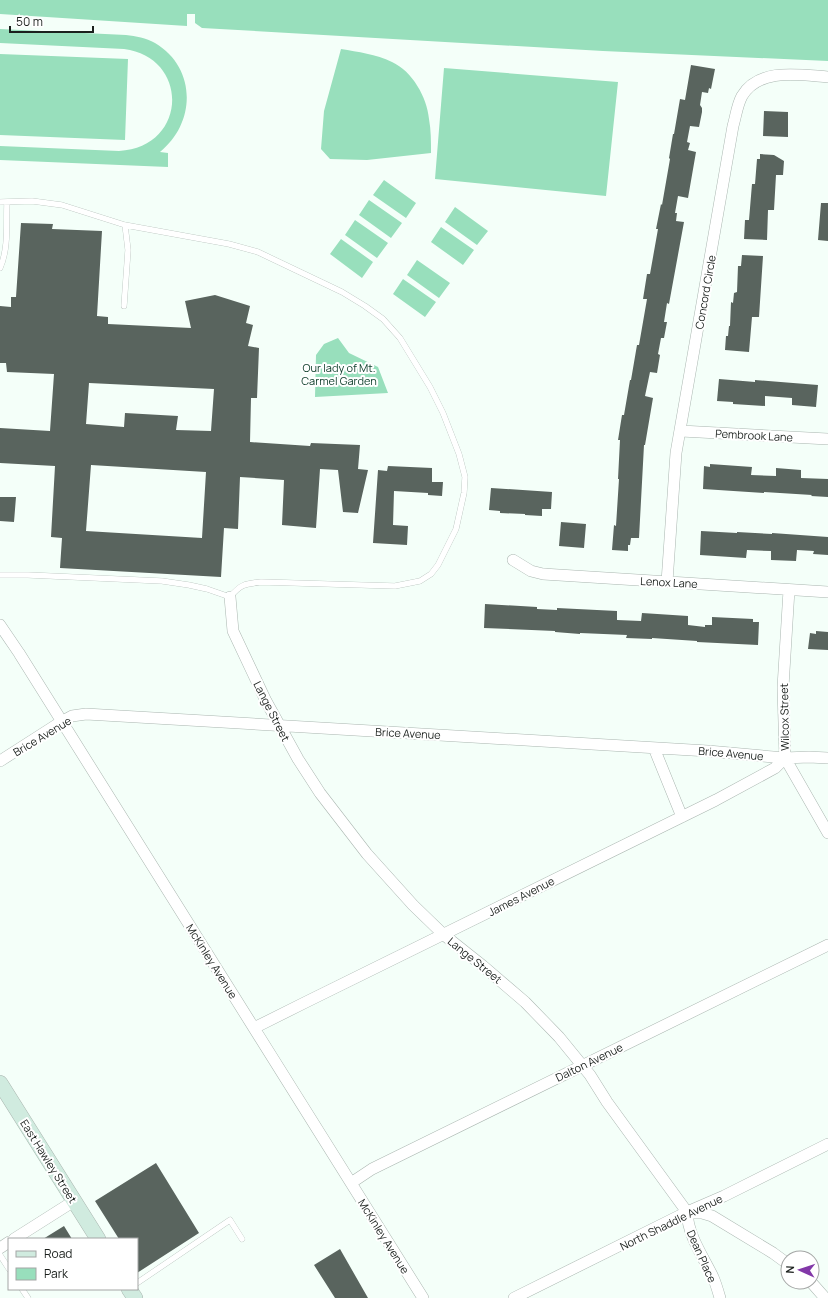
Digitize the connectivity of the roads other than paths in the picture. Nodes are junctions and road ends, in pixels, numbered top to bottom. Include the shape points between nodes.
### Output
1 (828, 77) edge
2 (0, 202) edge
3 (7, 202) junction
4 (125, 225) junction
5 (0, 268) edge
6 (124, 306) dead end
7 (681, 431) junction
8 (828, 439) edge
9 (514, 560) dead end
10 (0, 575) edge
11 (667, 582) junction
12 (789, 590) junction
13 (828, 592) edge
14 (230, 597) junction
15 (0, 625) edge
16 (61, 722) junction
17 (279, 726) junction
18 (654, 748) junction
19 (785, 758) junction
20 (828, 758) edge
21 (0, 761) edge
22 (682, 817) junction
23 (828, 832) edge
24 (444, 935) junction
25 (828, 945) edge
26 (254, 1028) junction
27 (582, 1065) junction
28 (0, 1083) edge
29 (828, 1144) edge
30 (351, 1183) junction
31 (74, 1201) junction
32 (688, 1212) junction
33 (16, 1238) edge
34 (97, 1238) edge
35 (242, 1239) dead end
36 (0, 1255) edge
37 (780, 1258) edge
38 (8, 1267) edge
39 (138, 1283) edge
40 (817, 1290) edge
41 (423, 1298) edge
42 (514, 1298) edge
43 (720, 1298) edge
44 (824, 1298) edge

1 - 7 street, Concord Circle via 777,75 765,78 748,89 738,104
2 - 3 lane
3 - 4 lane via 62,205
3 - 5 lane via 5,249
4 - 6 lane via 128,250
4 - 14 lane via 229,244 258,252 342,292 365,306 383,319 400,338 443,412 459,454 465,477 461,510 456,529 432,574 420,581 395,586 261,582 238,587
7 - 8 street, Pembrook Lane
7 - 11 street, Concord Circle via 676,453
9 - 11 street, Lenox Lane via 530,571 543,574
10 - 14 lane via 162,581 207,589
11 - 12 street, Lenox Lane
12 - 13 street, Lenox Lane
12 - 19 street, Wilcox Street via 783,687
14 - 17 street, Lange Street via 234,631
15 - 16 street, McKinley Avenue
16 - 17 street, Brice Avenue via 72,716 86,714
16 - 21 street, Brice Avenue
16 - 26 street, McKinley Avenue
17 - 18 street, Brice Avenue
17 - 24 street, Lange Street via 320,793 367,854
18 - 19 street, Brice Avenue
18 - 22 street
19 - 20 street, Brice Avenue
19 - 22 street, James Avenue via 775,768
19 - 23 street, Wilcox Street
22 - 24 street, James Avenue
24 - 26 street, James Avenue
24 - 27 street, Lange Street via 525,1002
25 - 27 street, Dalton Avenue
26 - 30 street, McKinley Avenue
27 - 30 street, Dalton Avenue via 372,1169
27 - 32 street, Lange Street
28 - 31 street, East Hawley Street
29 - 32 street, North Shaddle Avenue
30 - 41 street, McKinley Avenue
31 - 33 street
31 - 34 street, East Hawley Street
32 - 37 street via 712,1216
32 - 42 street, North Shaddle Avenue
32 - 43 street, Dean Place via 691,1232 714,1279
35 - 39 lane via 230,1220
36 - 38 lane
40 - 44 street

